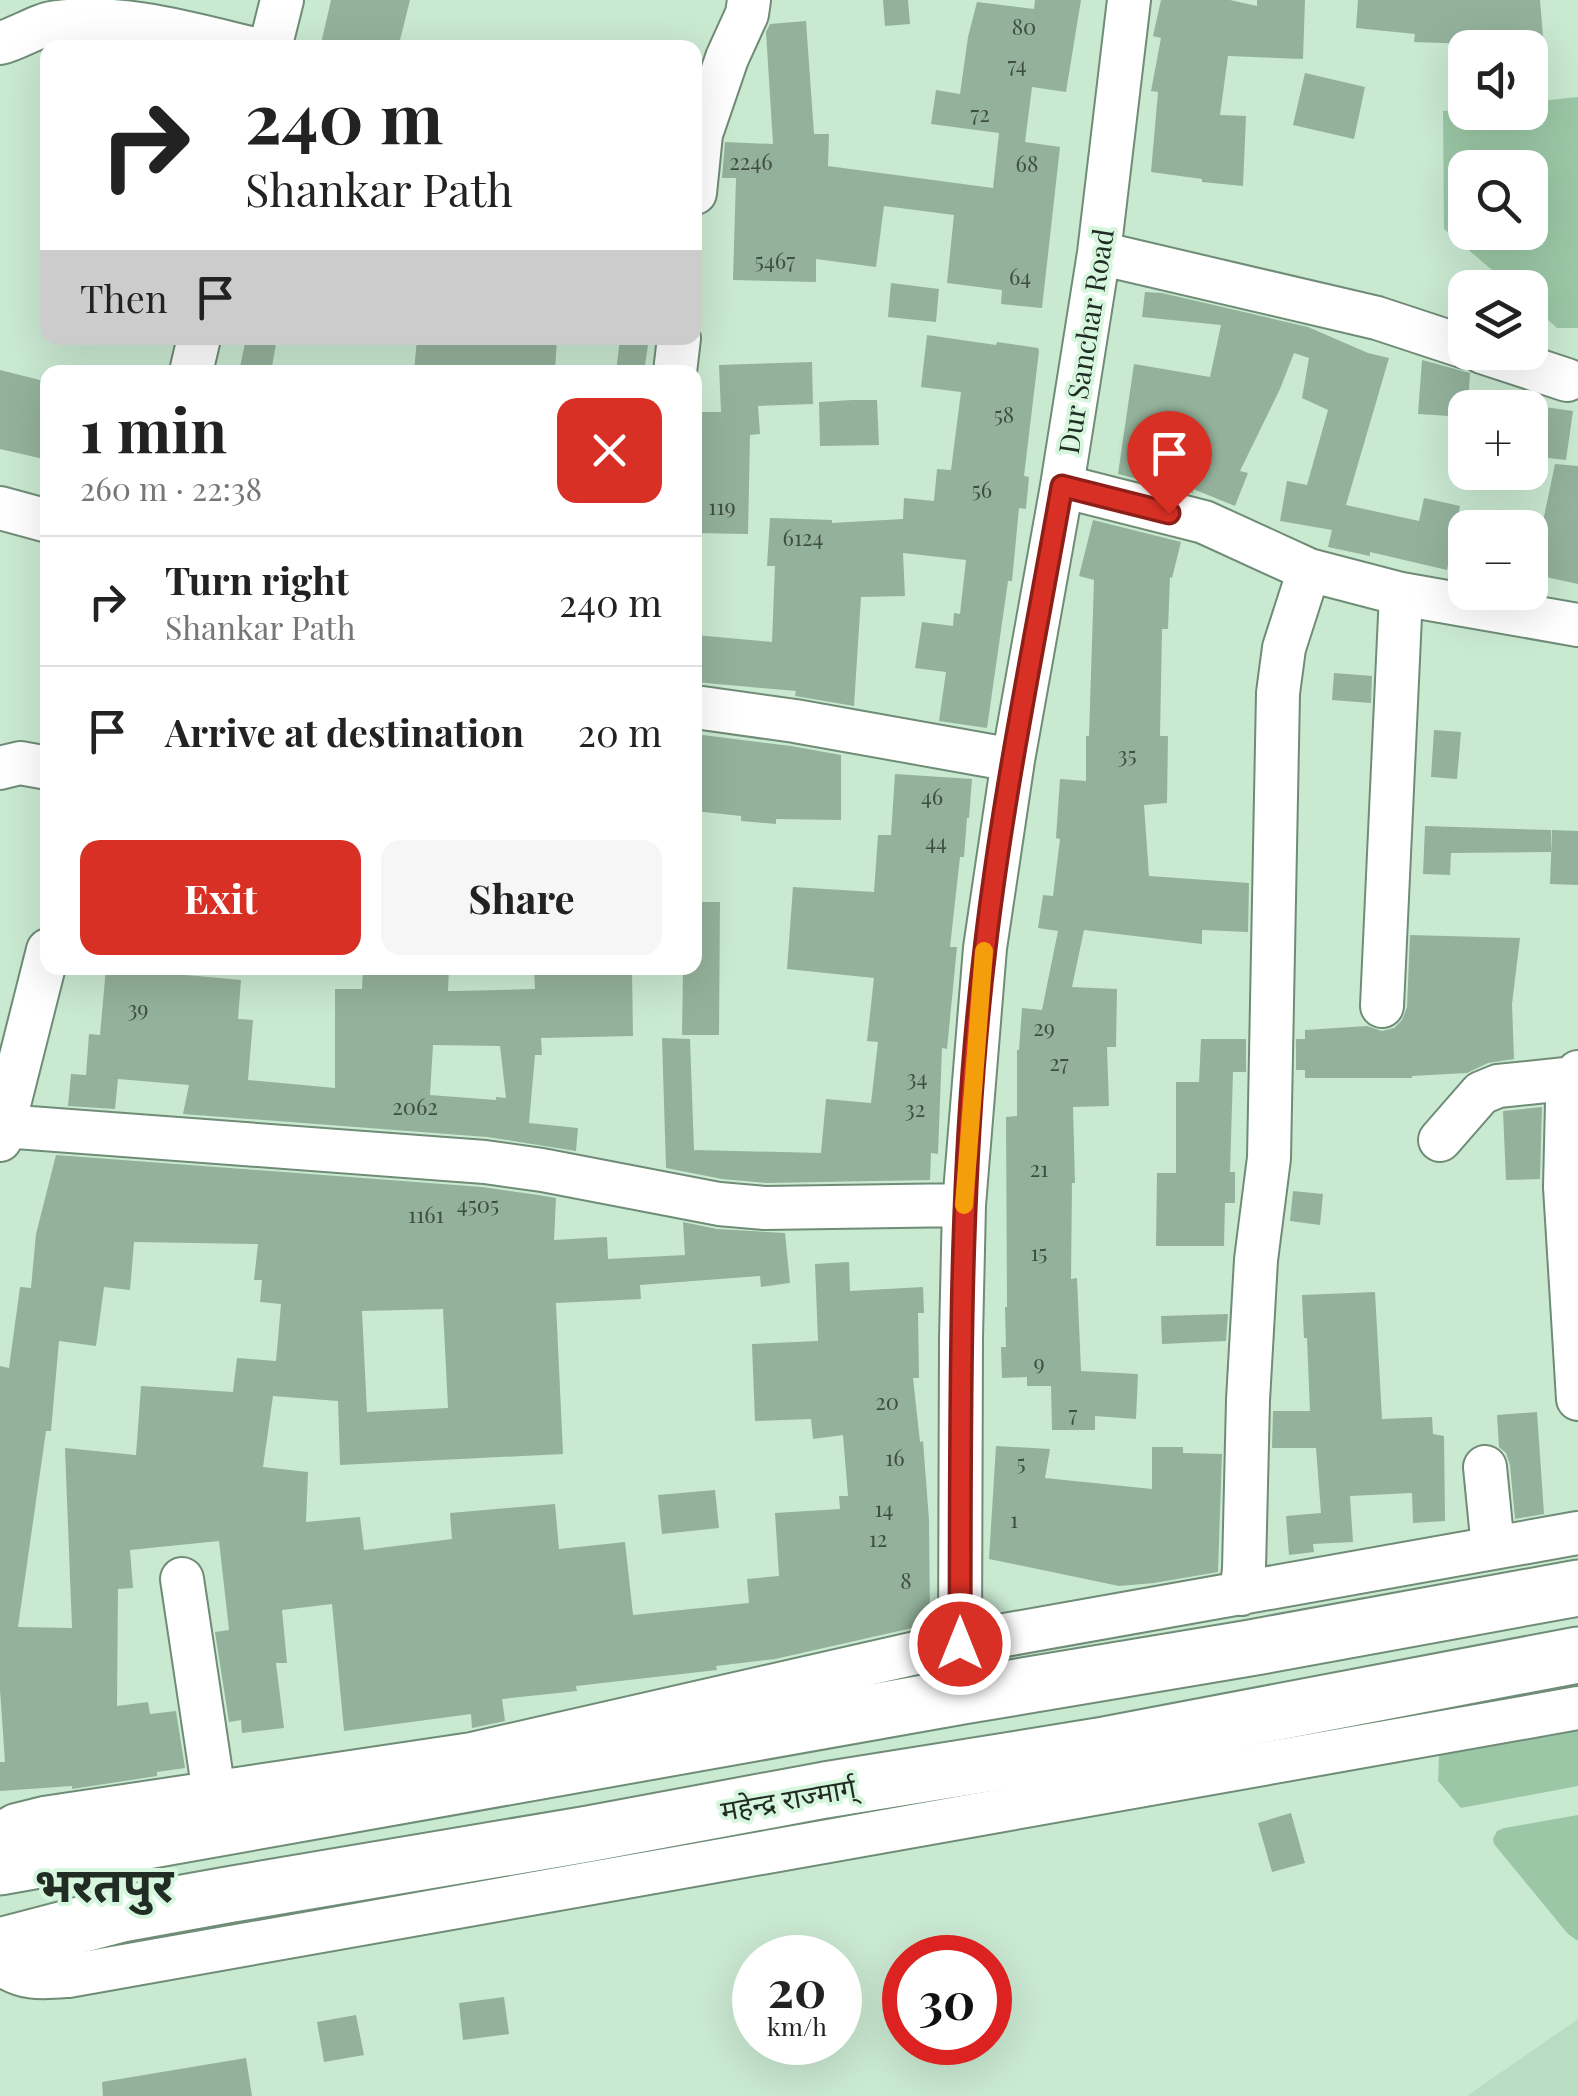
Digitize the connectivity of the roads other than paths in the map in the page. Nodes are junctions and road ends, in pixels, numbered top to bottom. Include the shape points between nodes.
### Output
1 (282, 0) edge
2 (749, 0) edge
3 (1129, 0) edge
4 (216, 40) edge
5 (272, 40) edge
6 (0, 43) edge
7 (702, 134) edge
8 (1100, 253) junction
9 (1448, 341) edge
10 (1537, 370) edge
11 (1568, 380) dead end
12 (1062, 486) junction
13 (0, 508) edge
14 (40, 520) edge
15 (1309, 570) junction
16 (1401, 594) junction
17 (1578, 625) edge
18 (702, 708) edge
19 (1013, 760) junction
20 (40, 767) edge
21 (0, 768) edge
22 (42, 975) edge
23 (1382, 1006) dead end
24 (1577, 1075) edge
25 (2, 1133) edge
26 (1440, 1140) dead end
27 (964, 1206) junction
28 (1578, 1399) edge
29 (1485, 1467) dead end
30 (1578, 1533) edge
31 (1493, 1548) junction
32 (182, 1579) dead end
33 (1578, 1588) edge
34 (1241, 1594) junction
35 (1578, 1656) edge
36 (961, 1670) junction
37 (1578, 1708) edge
38 (214, 1793) junction
39 (0, 1834) edge
40 (0, 1866) edge
41 (0, 1946) edge
42 (0, 1963) edge

1 - 5 street
2 - 7 street
3 - 8 street, Dur Sanchar Road
4 - 6 street via 103,20 54,22
8 - 9 street via 1377,318
8 - 12 street, Dur Sanchar Road
10 - 11 street
12 - 15 street via 1204,522
12 - 19 street, Dur Sanchar Road
13 - 14 street
15 - 16 street
15 - 34 street via 1284,648 1278,693 1268,1158 1256,1260
16 - 17 street
16 - 23 street
18 - 19 street
19 - 27 street, Dur Sanchar Road via 985,948
20 - 21 street
22 - 25 street
24 - 26 street via 1482,1093
24 - 28 street via 1567,1103 1565,1187
25 - 27 street via 485,1162 765,1208
27 - 36 street, Dur Sanchar Road
29 - 31 street
30 - 31 street
31 - 34 street via 1446,1544
32 - 38 street
33 - 36 highway via 1250,1648
34 - 36 street
35 - 41 highway, महेन्द्र राज्मार्ग् via 1100,1746 122,1914
36 - 38 street
36 - 40 highway via 601,1762
37 - 42 street via 68,1976 13,1973
38 - 39 street via 44,1818

